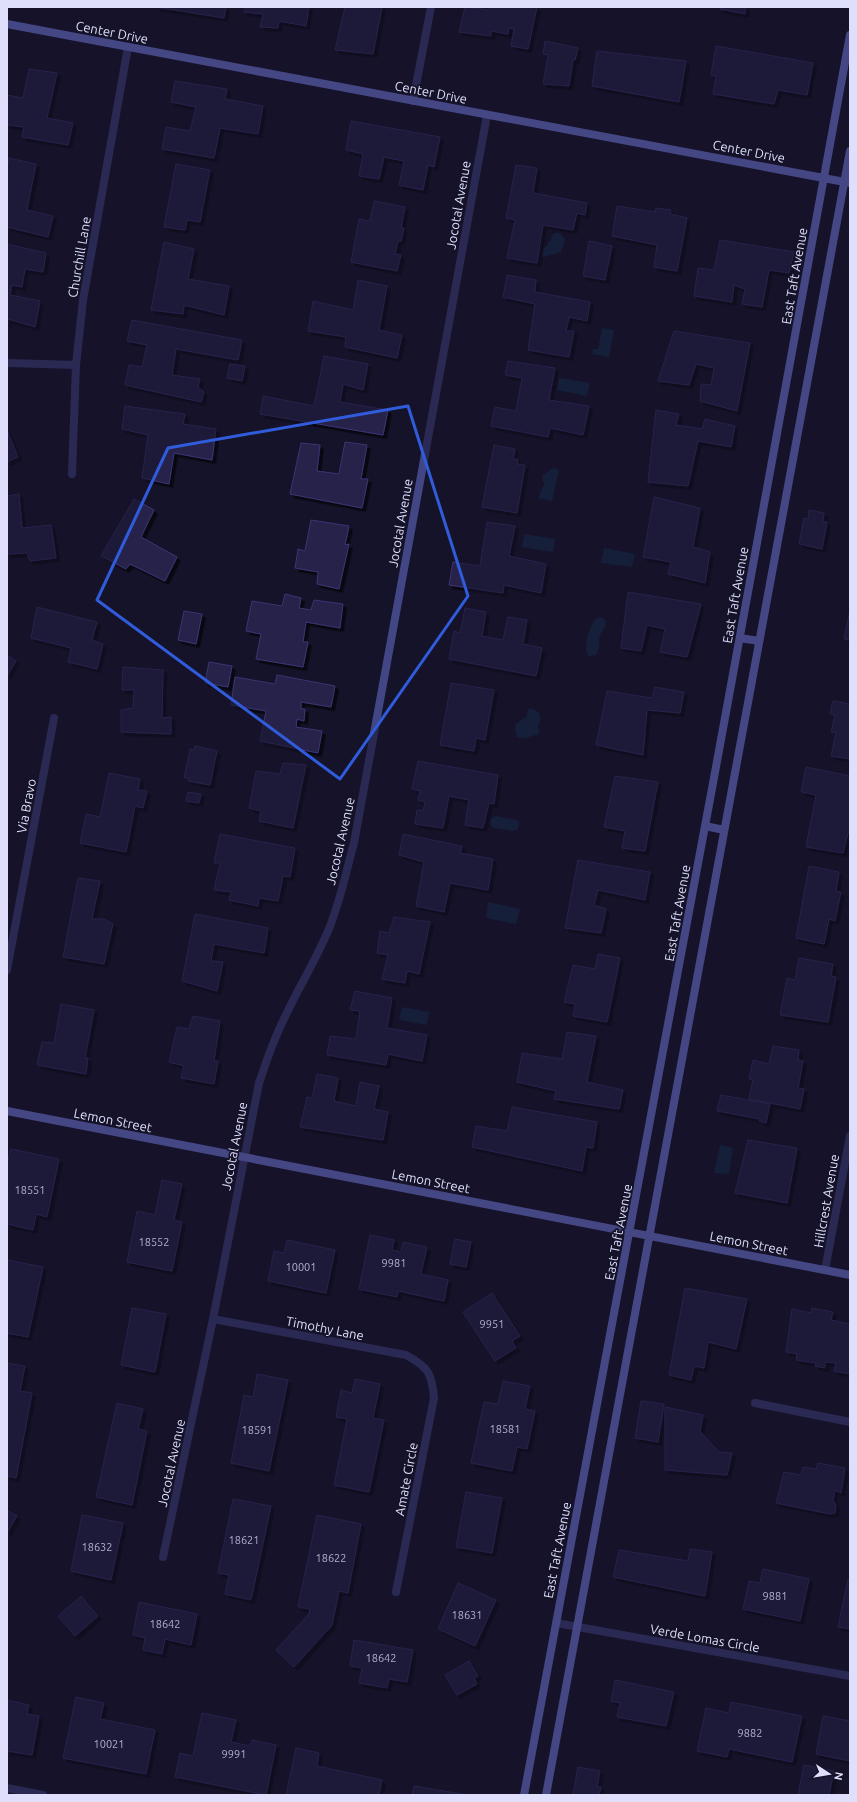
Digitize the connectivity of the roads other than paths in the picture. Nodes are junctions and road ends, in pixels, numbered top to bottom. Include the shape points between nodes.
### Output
1 (430, 7) edge
2 (7, 24) edge
3 (850, 35) edge
4 (128, 47) junction
5 (413, 100) junction
6 (487, 115) junction
7 (850, 151) edge
8 (824, 178) junction
9 (847, 182) edge
10 (7, 363) edge
11 (76, 365) junction
12 (72, 474) dead end
13 (740, 638) junction
14 (759, 641) junction
15 (54, 718) dead end
16 (705, 826) junction
17 (724, 830) junction
18 (7, 970) edge
19 (7, 1112) edge
20 (850, 1136) edge
21 (244, 1157) junction
22 (630, 1232) junction
23 (649, 1236) junction
24 (825, 1270) junction
25 (850, 1275) edge
26 (213, 1319) junction
27 (428, 1371) joint
28 (756, 1403) dead end
29 (850, 1422) edge
30 (163, 1557) dead end
31 (396, 1592) dead end
32 (556, 1623) junction
33 (577, 1627) junction
34 (850, 1676) edge
35 (11, 1791) edge
36 (43, 1795) edge
37 (524, 1795) edge
38 (546, 1795) edge

1 - 5 street
2 - 4 street, Center Drive
3 - 8 street, East Taft Avenue
4 - 5 street, Center Drive
4 - 11 street, Churchill Lane via 83,300
5 - 6 street, Center Drive
6 - 8 street, Center Drive
6 - 21 street, Jocotal Avenue via 354,843 329,929 283,1019 268,1055 259,1083
7 - 9 street
8 - 9 street, Center Drive
8 - 13 street, East Taft Avenue
9 - 14 street
10 - 11 street
11 - 12 street, Churchill Lane
13 - 14 street
13 - 16 street, East Taft Avenue
14 - 17 street
15 - 18 street, Via Bravo
16 - 17 street
16 - 22 street, East Taft Avenue
17 - 23 street
19 - 21 street, Lemon Street
20 - 24 street, Hillcrest Avenue
21 - 22 street, Lemon Street
21 - 26 street, Jocotal Avenue
22 - 23 street, Lemon Street
22 - 32 street, East Taft Avenue
23 - 24 street, Lemon Street
23 - 33 street
24 - 25 street, Lemon Street
26 - 27 street, Timothy Lane via 406,1355 418,1361
26 - 30 street, Jocotal Avenue
27 - 31 street, Amate Circle via 434,1398
28 - 29 street
32 - 33 street, Verde Lomas Circle
32 - 37 street, East Taft Avenue
33 - 34 street, Verde Lomas Circle
33 - 38 street
35 - 36 street

